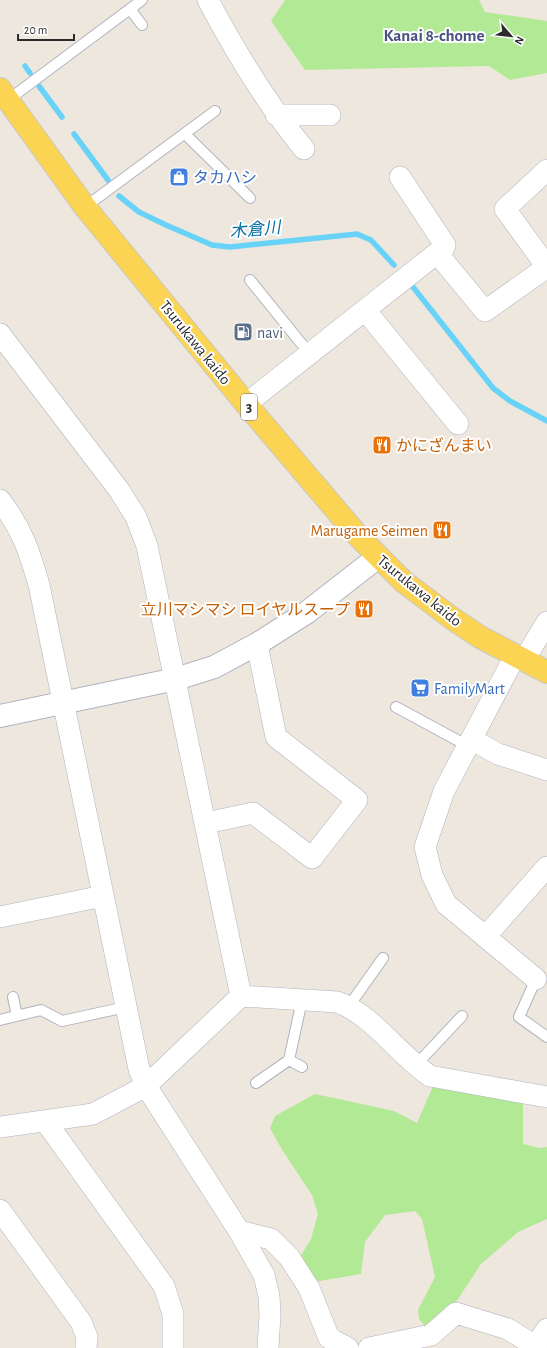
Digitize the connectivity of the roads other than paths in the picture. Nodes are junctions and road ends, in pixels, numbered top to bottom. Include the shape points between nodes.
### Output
1 (142, 0) edge
2 (208, 0) edge
3 (130, 9) junction
4 (142, 25) dead end
5 (4, 95) edge
6 (215, 111) dead end
7 (276, 114) junction
8 (330, 115) dead end
9 (185, 134) junction
10 (304, 149) dead end
11 (547, 170) edge
12 (400, 177) dead end
13 (250, 198) dead end
14 (86, 207) junction
15 (440, 257) junction
16 (250, 280) dead end
17 (365, 310) junction
18 (0, 334) edge
19 (309, 353) junction
20 (246, 404) junction
21 (458, 424) dead end
22 (0, 500) edge
23 (378, 557) junction
24 (547, 622) edge
25 (257, 644) junction
26 (519, 658) junction
27 (547, 672) edge
28 (176, 679) junction
29 (63, 703) junction
30 (396, 708) dead end
31 (0, 716) edge
32 (469, 742) junction
33 (547, 770) edge
34 (206, 823) junction
35 (547, 867) edge
36 (103, 896) junction
37 (1, 912) edge
38 (485, 937) junction
39 (383, 958) dead end
40 (536, 979) joint
41 (241, 996) junction
42 (13, 997) dead end
43 (302, 1000) junction
44 (350, 1006) junction
45 (126, 1007) junction
46 (17, 1016) junction
47 (462, 1016) dead end
48 (0, 1020) edge
49 (547, 1037) edge
50 (289, 1060) junction
51 (415, 1066) junction
52 (302, 1067) dead end
53 (256, 1083) dead end
54 (146, 1086) junction
55 (547, 1097) edge
56 (46, 1122) junction
57 (0, 1127) edge
58 (0, 1212) edge
59 (239, 1231) junction
60 (547, 1329) edge
61 (380, 1347) edge
62 (534, 1347) edge
63 (86, 1348) edge
64 (173, 1348) edge
65 (268, 1348) edge
66 (348, 1348) edge

1 - 3 lane
2 - 7 street via 234,50
3 - 4 lane
3 - 5 lane
5 - 14 main road, Tsurukawa kaido / 3
6 - 9 lane
7 - 8 street
7 - 10 street
9 - 13 lane
9 - 14 lane
11 - 15 street via 505,209 547,267 485,311
12 - 15 street via 445,245
14 - 20 main road, Tsurukawa kaido / 3
15 - 17 street via 437,253
16 - 19 lane
17 - 19 street
17 - 21 street
18 - 28 street via 119,490 136,517 147,546
19 - 20 street
20 - 23 main road, Tsurukawa kaido / 3
22 - 29 street via 29,549 39,585
23 - 25 street via 306,613
23 - 26 main road, Tsurukawa kaido / 3 via 404,582 453,619
24 - 26 street
25 - 28 street via 214,667
25 - 34 street via 276,737 357,800 312,858 253,813
26 - 27 main road, Tsurukawa kaido / 3
26 - 32 street
28 - 29 street
28 - 34 street
29 - 31 street
29 - 36 street
30 - 32 lane
32 - 33 street
32 - 38 street via 444,791 425,847 432,875 446,904
34 - 41 street
35 - 38 street
36 - 37 street
36 - 45 street
38 - 40 street
39 - 44 lane
40 - 49 lane via 519,1016
41 - 43 street
41 - 54 street
42 - 46 lane
43 - 44 street via 337,1002
43 - 50 lane
44 - 51 street
45 - 46 lane via 62,1021 41,1010
45 - 54 street via 139,1069
46 - 48 lane
47 - 51 lane
50 - 52 lane
50 - 53 lane
51 - 55 street via 430,1076
54 - 56 street via 92,1114
54 - 59 street
56 - 57 street
56 - 64 street via 164,1286 173,1314
58 - 63 street via 81,1322 87,1338
59 - 65 street via 264,1275 270,1296
59 - 66 street via 271,1239 289,1257 309,1288 329,1338
60 - 62 street
61 - 62 street via 431,1335 456,1313 508,1329

